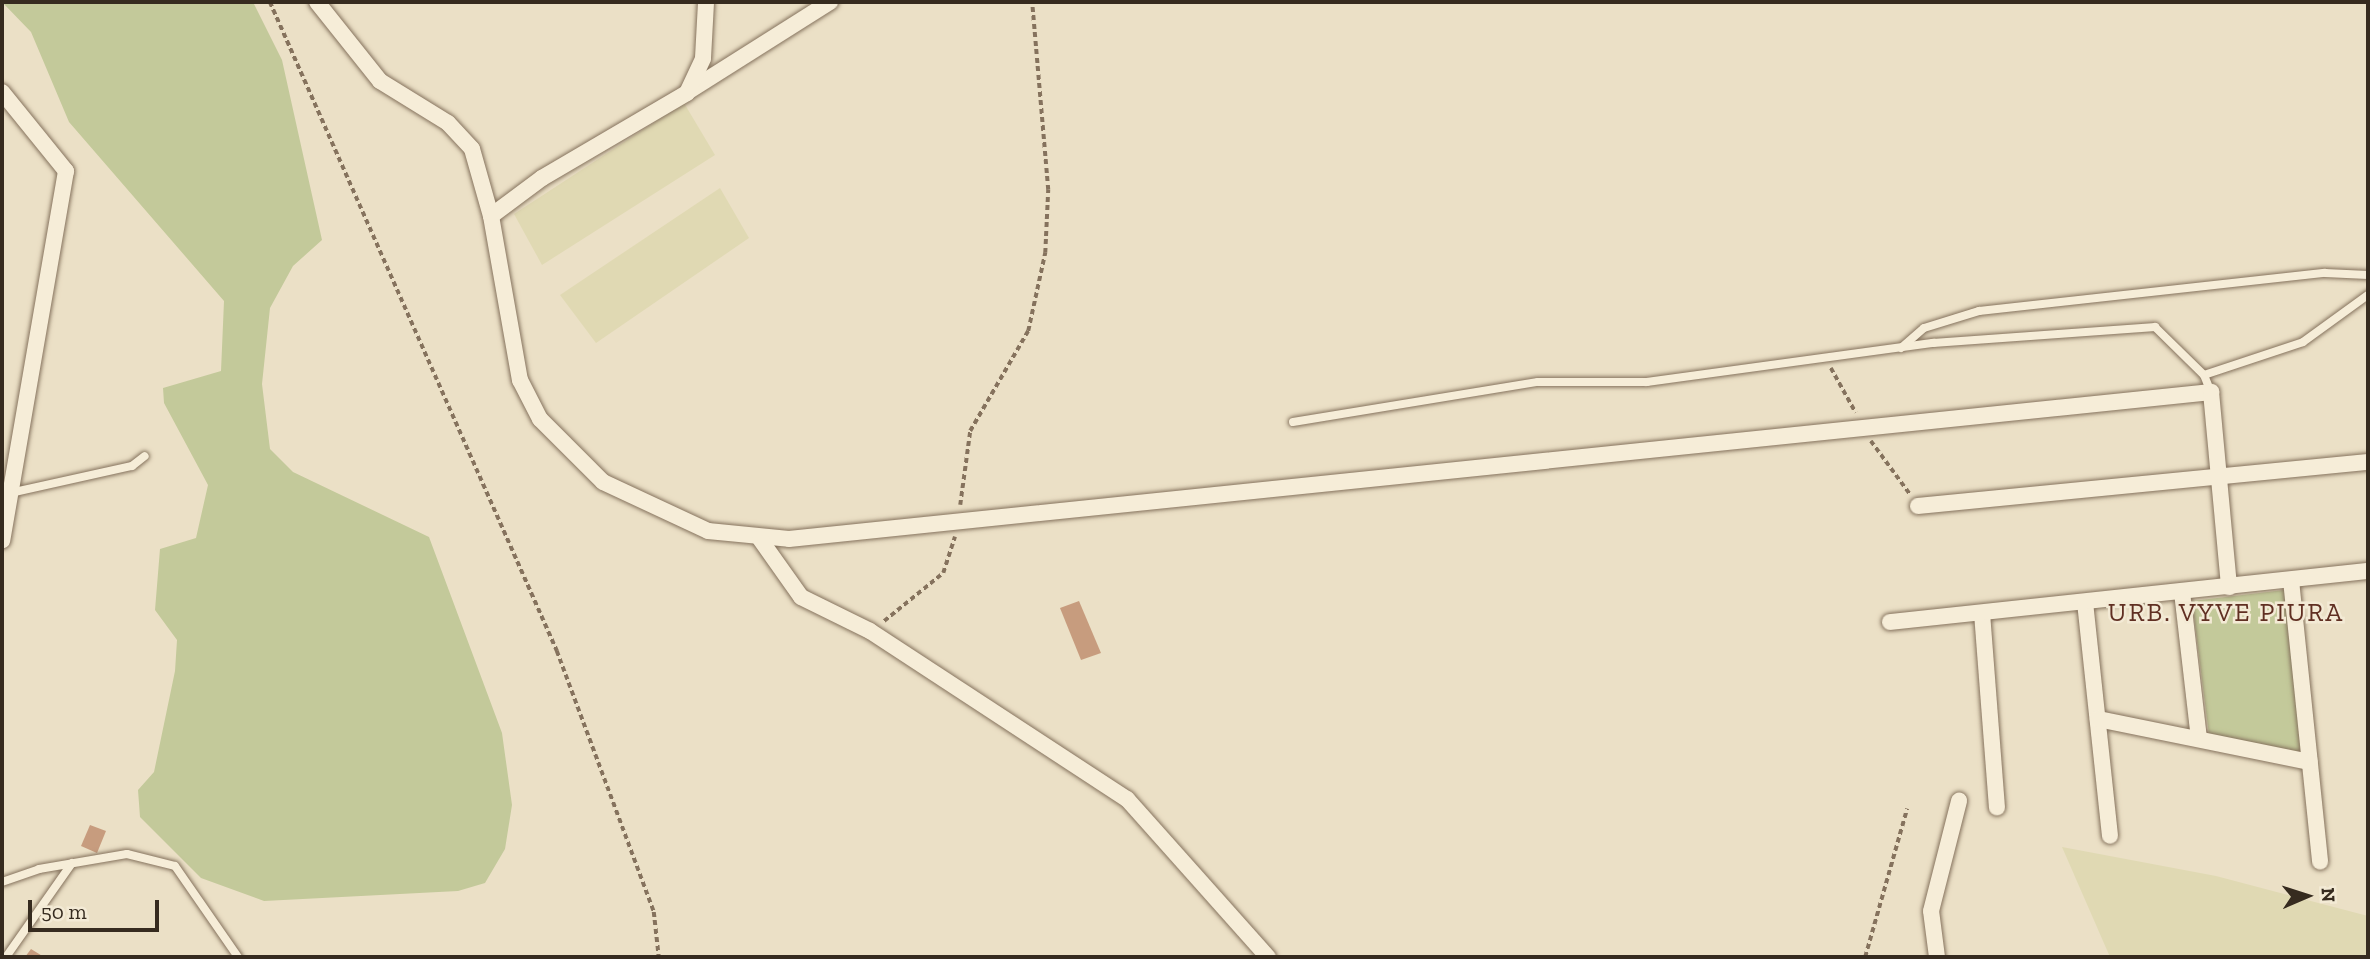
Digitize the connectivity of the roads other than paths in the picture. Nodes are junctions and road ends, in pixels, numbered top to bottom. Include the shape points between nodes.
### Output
1 (317, 2) edge
2 (706, 2) edge
3 (830, 2) edge
4 (2, 92) edge
5 (687, 93) junction
6 (491, 216) junction
7 (2368, 275) edge
8 (2368, 295) edge
9 (1901, 348) junction
10 (2204, 375) junction
11 (2211, 392) junction
12 (1293, 422) dead end
13 (145, 456) dead end
14 (2368, 462) edge
15 (2219, 478) junction
16 (7, 496) edge
17 (1918, 506) dead end
18 (761, 539) junction
19 (2, 541) edge
20 (2368, 571) edge
21 (2291, 580) junction
22 (2229, 587) junction
23 (2182, 592) junction
24 (2085, 602) junction
25 (1982, 613) junction
26 (1890, 622) dead end
27 (2098, 719) junction
28 (2199, 738) junction
29 (2310, 762) junction
30 (1959, 801) dead end
31 (1997, 807) dead end
32 (2110, 836) dead end
33 (2320, 862) dead end
34 (72, 863) junction
35 (2, 882) edge
36 (6, 957) edge
37 (238, 957) edge
38 (1268, 957) edge
39 (1937, 957) edge

1 - 6 street via 380,81 464,136
2 - 5 street via 703,58
3 - 5 street
4 - 16 street via 66,171
5 - 6 street via 542,178
6 - 18 street via 520,380 540,419 582,465 645,506 708,531
7 - 9 lane via 2311,275 1979,310 1924,328
8 - 10 lane via 2303,342
9 - 10 lane via 2155,327
9 - 12 lane via 1647,382 1512,386
10 - 11 lane
11 - 15 street
11 - 18 street
13 - 16 lane via 132,466
14 - 15 street
15 - 17 street
15 - 22 street
16 - 19 street
18 - 38 street via 800,597 870,631 1127,799
20 - 21 street
21 - 22 street
21 - 29 street
22 - 23 street
23 - 24 street
23 - 28 street
24 - 25 street
24 - 27 street
25 - 26 street
25 - 31 street
27 - 28 street
27 - 32 street
28 - 29 street
29 - 33 street
30 - 39 street via 1931,911
34 - 35 lane
34 - 36 lane
34 - 37 lane via 127,854 175,866

